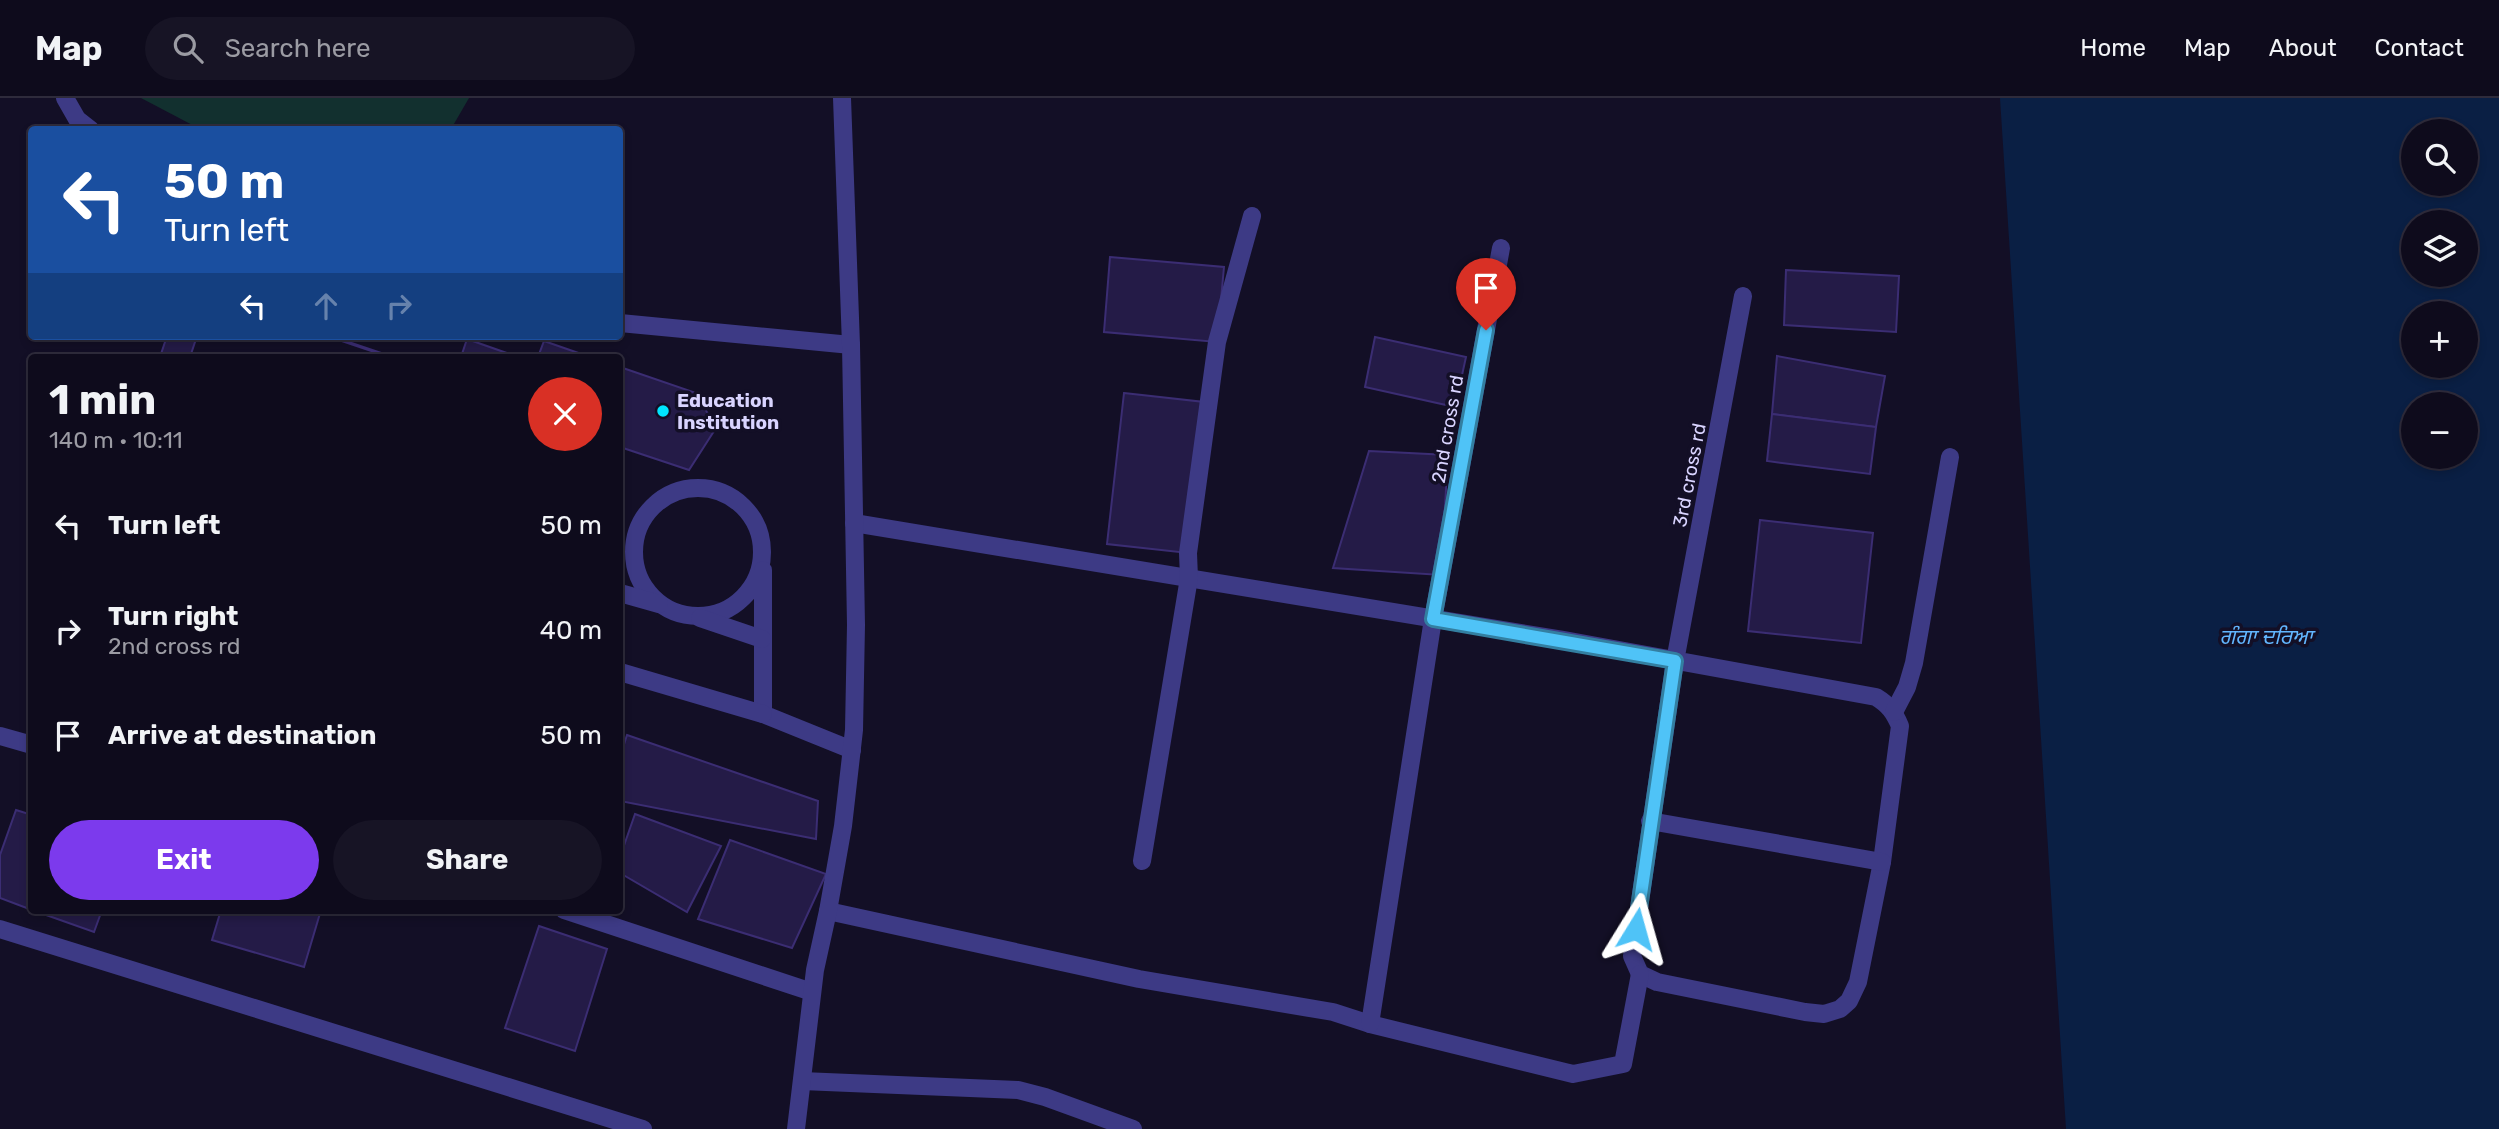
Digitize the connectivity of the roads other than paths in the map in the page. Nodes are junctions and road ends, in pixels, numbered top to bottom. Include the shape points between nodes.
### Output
1 (65, 98) edge
2 (842, 98) edge
3 (86, 126) edge
4 (1252, 216) dead end
5 (1501, 248) dead end
6 (1744, 296) dead end
7 (623, 323) edge
8 (851, 345) junction
9 (1950, 457) dead end
10 (854, 523) junction
11 (763, 553) junction
12 (1189, 578) junction
13 (623, 594) edge
14 (659, 604) junction
15 (697, 617) junction
16 (1433, 619) junction
17 (762, 639) junction
18 (1675, 661) junction
19 (623, 673) edge
20 (1894, 712) junction
21 (763, 714) junction
22 (0, 736) edge
23 (28, 745) edge
24 (852, 750) junction
25 (1650, 821) junction
26 (1142, 861) dead end
27 (1882, 862) junction
28 (828, 911) junction
29 (576, 914) edge
30 (0, 929) edge
31 (1640, 974) junction
32 (812, 992) junction
33 (1370, 1024) junction
34 (802, 1082) junction
35 (643, 1129) edge
36 (796, 1129) edge
37 (1133, 1129) edge

1 - 3 street
2 - 8 street
4 - 12 street via 1217,342 1188,553
5 - 16 street, 2nd cross rd
6 - 18 street, 3rd cross rd
7 - 8 street
8 - 10 street
9 - 20 street via 1914,663
10 - 12 street
10 - 24 street
11 - 14 street via 750,514 736,500 716,490 671,492 653,505 633,544 635,567
11 - 15 street via 750,591 736,606
11 - 17 street
12 - 16 street
12 - 26 street
13 - 14 street
14 - 15 street via 677,614
15 - 17 street
16 - 18 street
16 - 33 street, 2nd cross rd
17 - 21 street
18 - 20 street via 1876,697
18 - 25 street, 3rd cross rd
19 - 21 street
20 - 27 street via 1900,740
21 - 24 street
22 - 23 street
24 - 28 street
25 - 27 street
25 - 31 street, 3rd cross rd via 1632,956
27 - 31 street via 1858,982 1840,1009 1824,1014 1805,1012 1657,982
28 - 32 street
28 - 33 street via 1139,979 1332,1012
29 - 32 street
30 - 35 street
31 - 33 street via 1623,1065 1573,1074
32 - 34 street
34 - 36 street
34 - 37 street via 1018,1090

